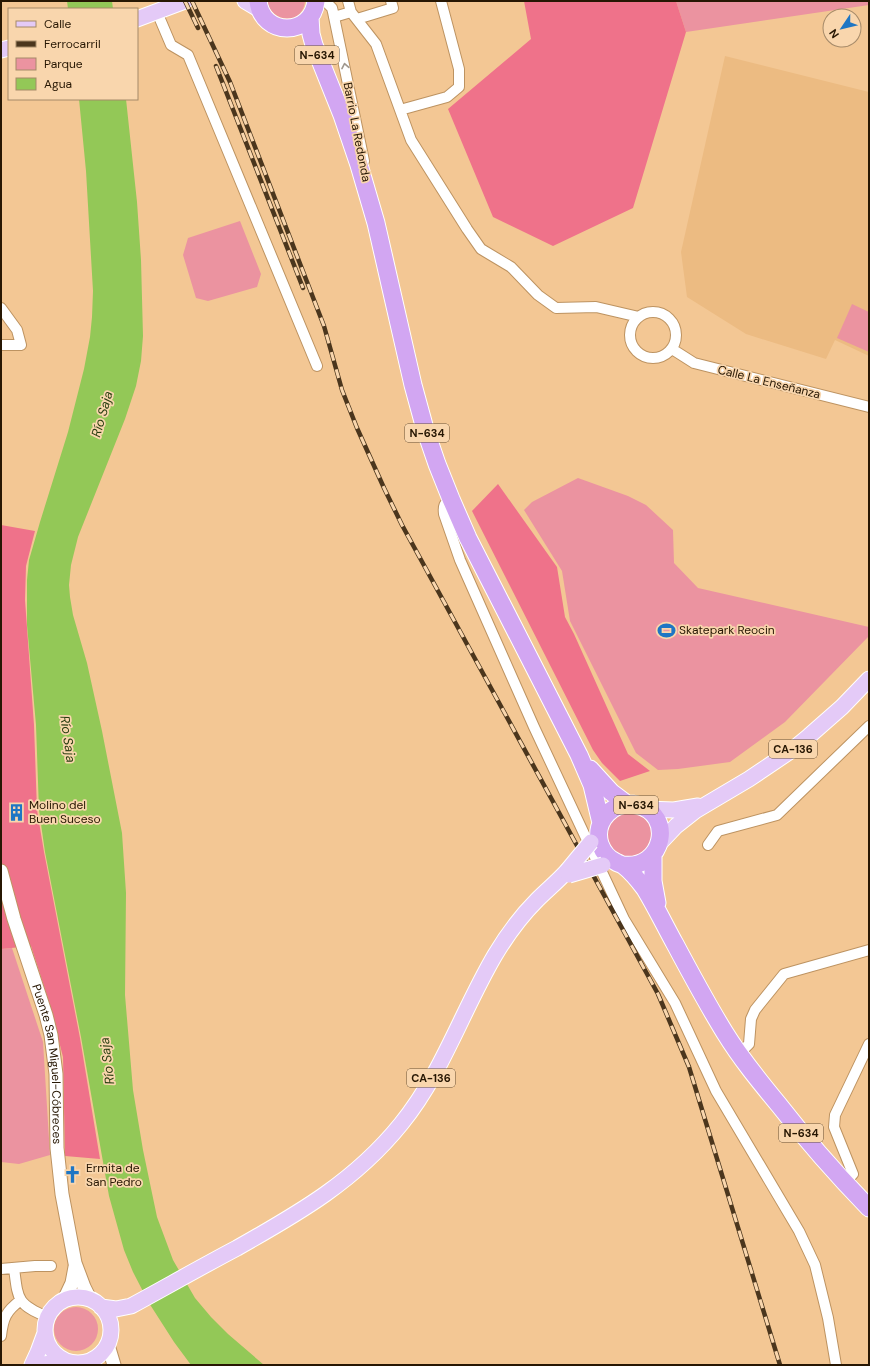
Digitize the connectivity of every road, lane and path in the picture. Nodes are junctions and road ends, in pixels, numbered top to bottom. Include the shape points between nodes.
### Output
1 (245, 1) edge
2 (316, 1) edge
3 (348, 1) edge
4 (391, 1) edge
5 (441, 1) edge
6 (179, 2) edge
7 (259, 5) edge
8 (331, 7) edge
9 (157, 12) junction
10 (354, 16) junction
11 (310, 17) junction
12 (138, 19) edge
13 (289, 28) junction
14 (332, 91) junction
15 (400, 110) junction
16 (370, 201) junction
17 (1, 308) edge
18 (639, 317) junction
19 (1, 345) edge
20 (672, 349) junction
21 (317, 366) dead end
22 (869, 407) edge
23 (451, 499) junction
24 (869, 679) edge
25 (869, 726) edge
26 (579, 755) junction
27 (626, 804) junction
28 (705, 804) junction
29 (646, 809) junction
30 (597, 832) junction
31 (708, 845) dead end
32 (656, 849) junction
33 (613, 864) junction
34 (1, 870) edge
35 (564, 876) junction
36 (662, 918) junction
37 (869, 950) edge
38 (869, 1044) edge
39 (739, 1054) junction
40 (845, 1183) junction
41 (869, 1208) edge
42 (75, 1263) junction
43 (51, 1266) dead end
44 (14, 1268) junction
45 (1, 1269) edge
46 (21, 1300) junction
47 (64, 1300) junction
48 (101, 1305) junction
49 (131, 1306) junction
50 (47, 1317) junction
51 (45, 1333) junction
52 (112, 1334) junction
53 (1, 1336) edge
54 (64, 1360) junction
55 (88, 1364) edge
56 (32, 1365) edge
57 (39, 1365) edge
58 (114, 1365) edge
59 (836, 1365) edge

1 - 7 main road
2 - 11 highway, N-634
3 - 10 street
4 - 10 street via 393,8
5 - 15 street via 459,69 459,87 447,97
6 - 9 main road
7 - 13 highway via 264,18 271,24
8 - 10 street
16 -> 8 street, Barrio La Redonda via 361,140
9 - 12 main road
9 - 21 street via 171,44 188,55
10 - 15 street via 376,44
11 - 13 highway via 298,26
11 - 14 highway, N-634 via 314,45
13 - 14 highway, N-634 via 308,50
14 - 16 highway, N-634 via 353,145
15 - 18 street via 412,140 481,249 511,267 538,295 556,308 596,307
16 - 23 highway, N-634 via 425,430
17 - 19 street via 17,330 21,346
18 - 20 street via 650,312 658,312 671,320 677,334
18 - 20 street via 631,328 631,342 640,354 646,357 660,357
20 - 22 street, Calle La Enseñanza via 694,363
23 - 26 highway, N-634 via 468,538
23 - 59 street via 445,502 444,514 460,560 534,727 624,918 675,1003 716,1091 799,1231 815,1265
24 - 28 main road, CA-136 via 842,707 792,750
25 - 31 street via 777,816 718,831
26 - 27 highway, N-634 via 600,781
26 - 30 highway, N-634 via 592,785
27 - 29 highway, N-634
27 - 30 highway, N-634 via 611,810
28 - 29 main road via 674,810
28 - 32 main road via 676,826
29 - 32 highway, N-634 via 659,824
30 - 33 highway, N-634 via 602,849
30 - 35 main road, CA-136, bridge
32 - 33 highway via 640,864
32 - 36 highway, N-634 via 653,882
33 - 35 main road, CA-136, bridge
33 - 36 highway, N-634 via 645,890
34 - 42 street, Puente San Miguel-Cóbreces via 51,1035 56,1074 59,1173
35 - 49 main road, CA-136 via 527,912 495,954 430,1081 401,1124 370,1158 344,1182 305,1208
36 - 39 highway, N-634 via 712,1012
37 - 39 street via 784,974 755,1010 751,1019 749,1044
38 - 40 street via 835,1115 834,1127 853,1174
39 - 40 highway, N-634 via 796,1127
40 - 41 highway, N-634
42 - 47 street, Puente San Miguel-Cóbreces via 72,1283
42 - 48 street, Puente San Miguel-Cóbreces via 84,1287
43 - 44 street
44 - 45 street
44 - 46 street
46 - 50 street via 31,1309
46 - 53 street via 4,1316
47 - 48 main road, CA-136 via 82,1297
47 - 50 main road, Puente San Miguel-Cóbreces via 54,1307
48 - 49 main road, CA-136 via 122,1308
48 - 52 main road, Puente San Miguel-Cóbreces via 110,1320
49 - 52 main road, CA-136
50 - 51 main road
51 - 54 main road via 53,1352
51 - 56 main road
52 - 55 main road, CA-136 via 100,1355
52 - 58 street
54 - 55 main road, CA-136
54 - 57 main road, CA-136

